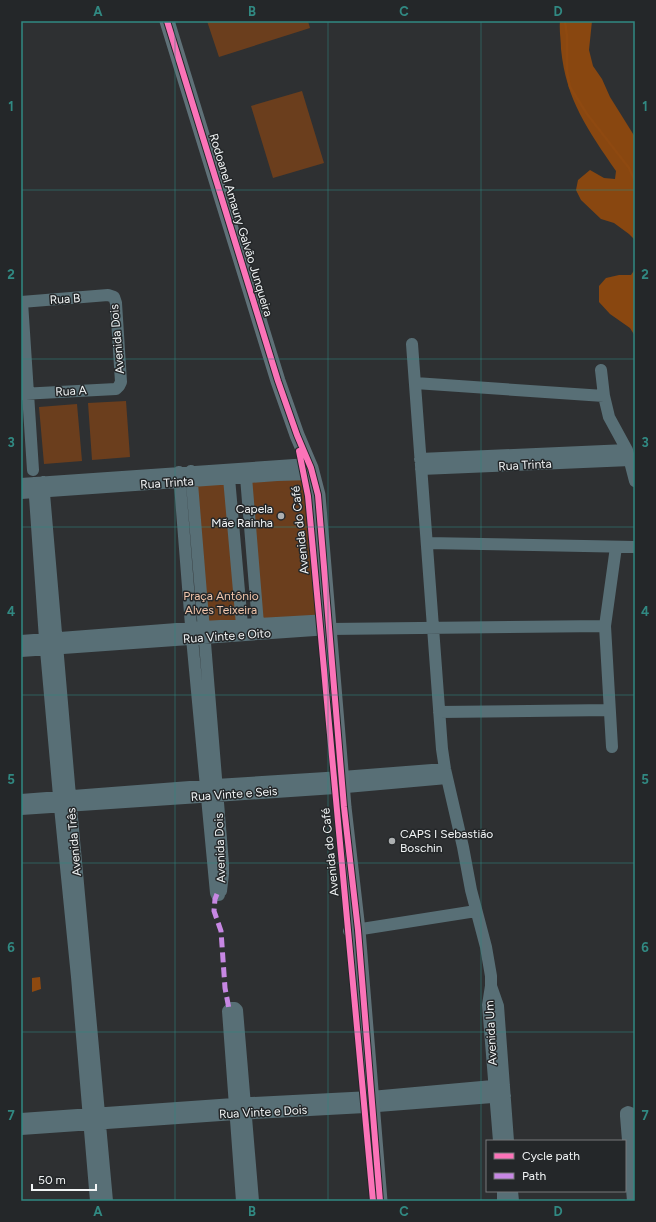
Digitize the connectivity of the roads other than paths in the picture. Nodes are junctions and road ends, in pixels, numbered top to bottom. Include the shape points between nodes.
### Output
1 (167, 21) edge
2 (108, 295) joint
3 (22, 302) edge
4 (412, 344) dead end
5 (601, 370) dead end
6 (415, 383) junction
7 (119, 386) joint
8 (24, 394) edge
9 (604, 396) junction
10 (297, 435) joint
11 (628, 455) junction
12 (421, 464) junction
13 (307, 469) junction
14 (33, 470) dead end
15 (185, 476) junction
16 (246, 477) junction
17 (229, 478) junction
18 (635, 480) edge
19 (21, 484) edge
20 (39, 487) junction
21 (21, 493) edge
22 (427, 543) junction
23 (635, 546) edge
24 (616, 547) junction
25 (258, 624) junction
26 (324, 625) junction
27 (242, 626) junction
28 (605, 626) junction
29 (433, 628) junction
30 (198, 633) junction
31 (21, 641) edge
32 (51, 644) junction
33 (21, 651) edge
34 (610, 710) junction
35 (439, 712) junction
36 (612, 747) dead end
37 (446, 774) junction
38 (338, 782) junction
39 (211, 790) junction
40 (21, 800) edge
41 (65, 802) junction
42 (21, 809) edge
43 (476, 911) junction
44 (353, 931) junction
45 (500, 1091) junction
46 (368, 1102) junction
47 (240, 1108) junction
48 (21, 1119) edge
49 (94, 1119) junction
50 (21, 1128) edge
51 (635, 1137) edge
52 (499, 1140) edge
53 (508, 1140) edge
54 (96, 1201) edge
55 (107, 1201) edge
56 (242, 1201) edge
57 (253, 1201) edge
58 (373, 1201) edge
59 (380, 1201) edge
60 (633, 1201) edge

1 - 10 main road, Rodoanel Amaury Galvão Junqueira via 250,292
2 - 3 street, Rua B
2 - 7 street, Avenida Dois via 114,297 116,303 121,382
3 - 8 street
4 - 6 street, Avenida Um
5 - 9 street
6 - 9 street
6 - 12 street, Avenida Um
7 - 8 street, Rua A via 116,389
8 - 14 street
9 - 11 street via 611,420
10 - 13 main road, Avenida do Café
11 - 12 street, Rua Trinta
11 - 18 street
12 - 22 street, Avenida Um
13 - 15 street, Rua Trinta
13 - 16 street, Rua Trinta
13 - 26 main road, Avenida do Café
15 - 17 street, Rua Trinta
15 - 20 street, Rua Trinta
15 - 30 street, Avenida Dois
16 - 17 street, Rua Trinta
16 - 25 street
17 - 27 street
19 - 20 street, Rua Trinta
20 - 21 street, Rua Trinta
20 - 32 street, Avenida Três
22 - 24 street
22 - 29 street, Avenida Um
23 - 24 street
24 - 28 street
25 - 26 street, Rua Vinte e Oito
25 - 27 street, Rua Vinte e Oito
26 - 29 street, Rua Vinte e Oito
26 - 30 street, Rua Vinte e Oito
26 - 38 main road, Avenida do Café
27 - 30 street, Rua Vinte e Oito
28 - 29 street, Rua Vinte e Oito
28 - 34 street
29 - 35 street, Avenida Um
30 - 32 street, Rua Vinte e Oito
30 - 39 street, Avenida Dois
31 - 32 street, Rua Vinte e Oito
32 - 33 street, Rua Vinte e Oito
32 - 41 street, Avenida Três
34 - 35 street
34 - 36 street
35 - 37 street, Avenida Um
37 - 38 street, Rua Vinte e Seis
37 - 43 street, Avenida Um
38 - 39 street, Rua Vinte e Seis
38 - 44 main road, Avenida do Café
39 - 39 street, Avenida Dois via 216,893 219,895 223,874
39 - 41 street, Rua Vinte e Seis
40 - 41 street, Rua Vinte e Seis
41 - 42 street, Rua Vinte e Seis
41 - 49 street, Avenida Três via 77,977
43 - 44 street
43 - 45 street, Avenida Um via 492,976 488,1000 493,1014
44 - 46 main road, Avenida do Café
45 - 46 street, Rua Vinte e Dois
45 - 52 street, Avenida Um
45 - 53 street, Avenida Um
46 - 47 street, Rua Vinte e Dois
46 - 58 main road, Avenida do Café
46 - 59 main road, Avenida do Café
47 - 47 street via 237,1010 234,1008 228,1011
47 - 49 street, Rua Vinte e Dois
47 - 56 street
47 - 57 street
48 - 49 street, Rua Vinte e Dois
49 - 50 street, Rua Vinte e Dois
49 - 54 street, Avenida Três
49 - 55 street, Avenida Três
51 - 60 street via 632,1113 628,1112 626,1116

